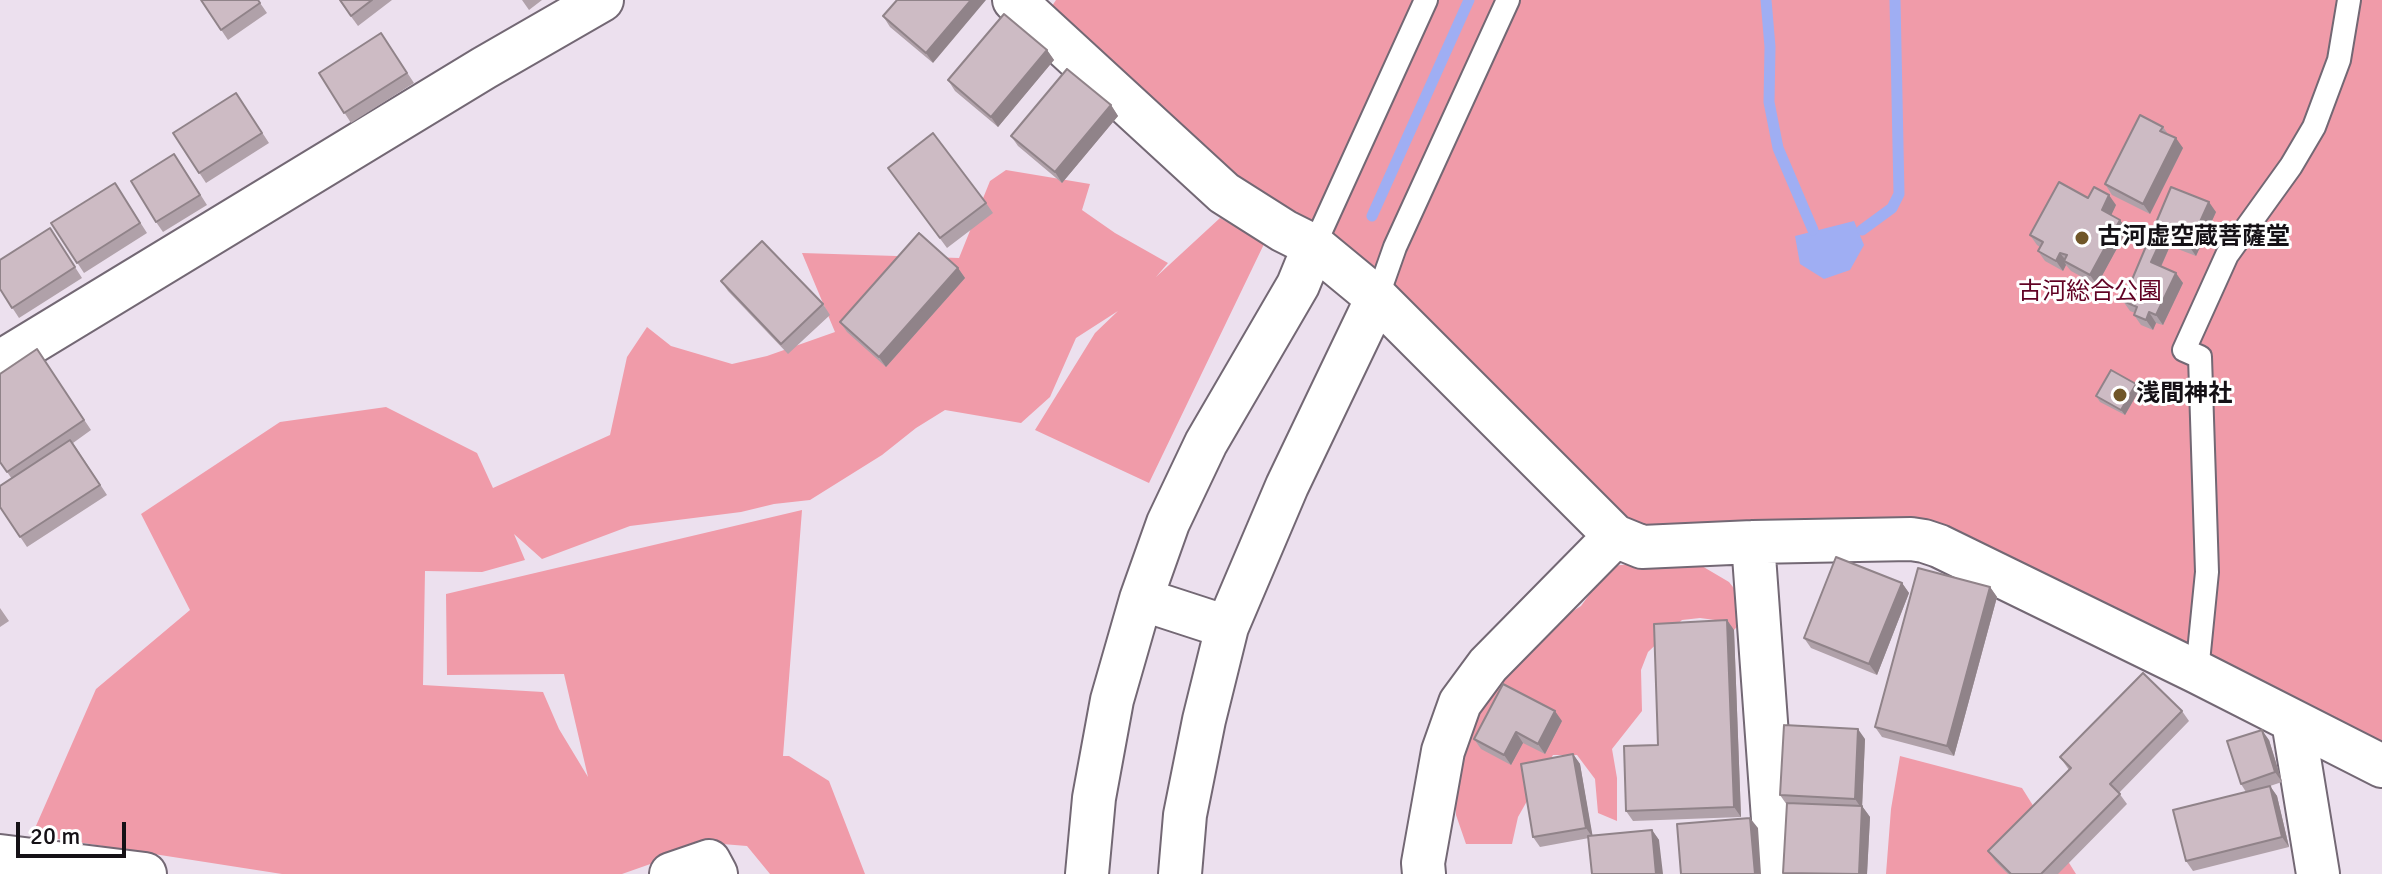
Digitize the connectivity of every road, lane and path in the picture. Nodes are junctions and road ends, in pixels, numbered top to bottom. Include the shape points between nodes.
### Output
1 (602, 0) edge
2 (1014, 0) edge
3 (1426, 0) edge
4 (1508, 0) edge
5 (2349, 0) edge
6 (1314, 246) junction
7 (1377, 298) junction
8 (0, 362) edge
9 (1615, 536) junction
10 (1753, 542) junction
11 (1141, 599) junction
12 (1227, 627) junction
13 (2197, 672) junction
14 (2293, 721) junction
15 (2382, 766) edge
16 (0, 856) edge
17 (145, 874) edge
18 (671, 874) edge
19 (716, 874) edge
20 (1087, 874) edge
21 (1180, 874) edge
22 (1424, 874) edge
23 (1777, 874) edge
24 (2318, 874) edge

1 - 8 street
2 - 6 street via 1224,193
3 - 6 lane
4 - 7 lane via 1395,247
5 - 13 lane via 2339,60 2314,127 2227,255 2184,350 2200,357 2207,572
6 - 7 street
6 - 11 street via 1298,285 1206,443 1168,523
7 - 9 street
7 - 12 street via 1311,433
9 - 10 street via 1642,547
9 - 22 street via 1488,665 1460,703 1443,751
10 - 13 street via 1924,541
10 - 23 street
11 - 12 street
11 - 20 street via 1112,700
12 - 21 street via 1185,815
13 - 14 street
14 - 15 street
14 - 24 street
16 - 17 street
18 - 19 street via 709,861

